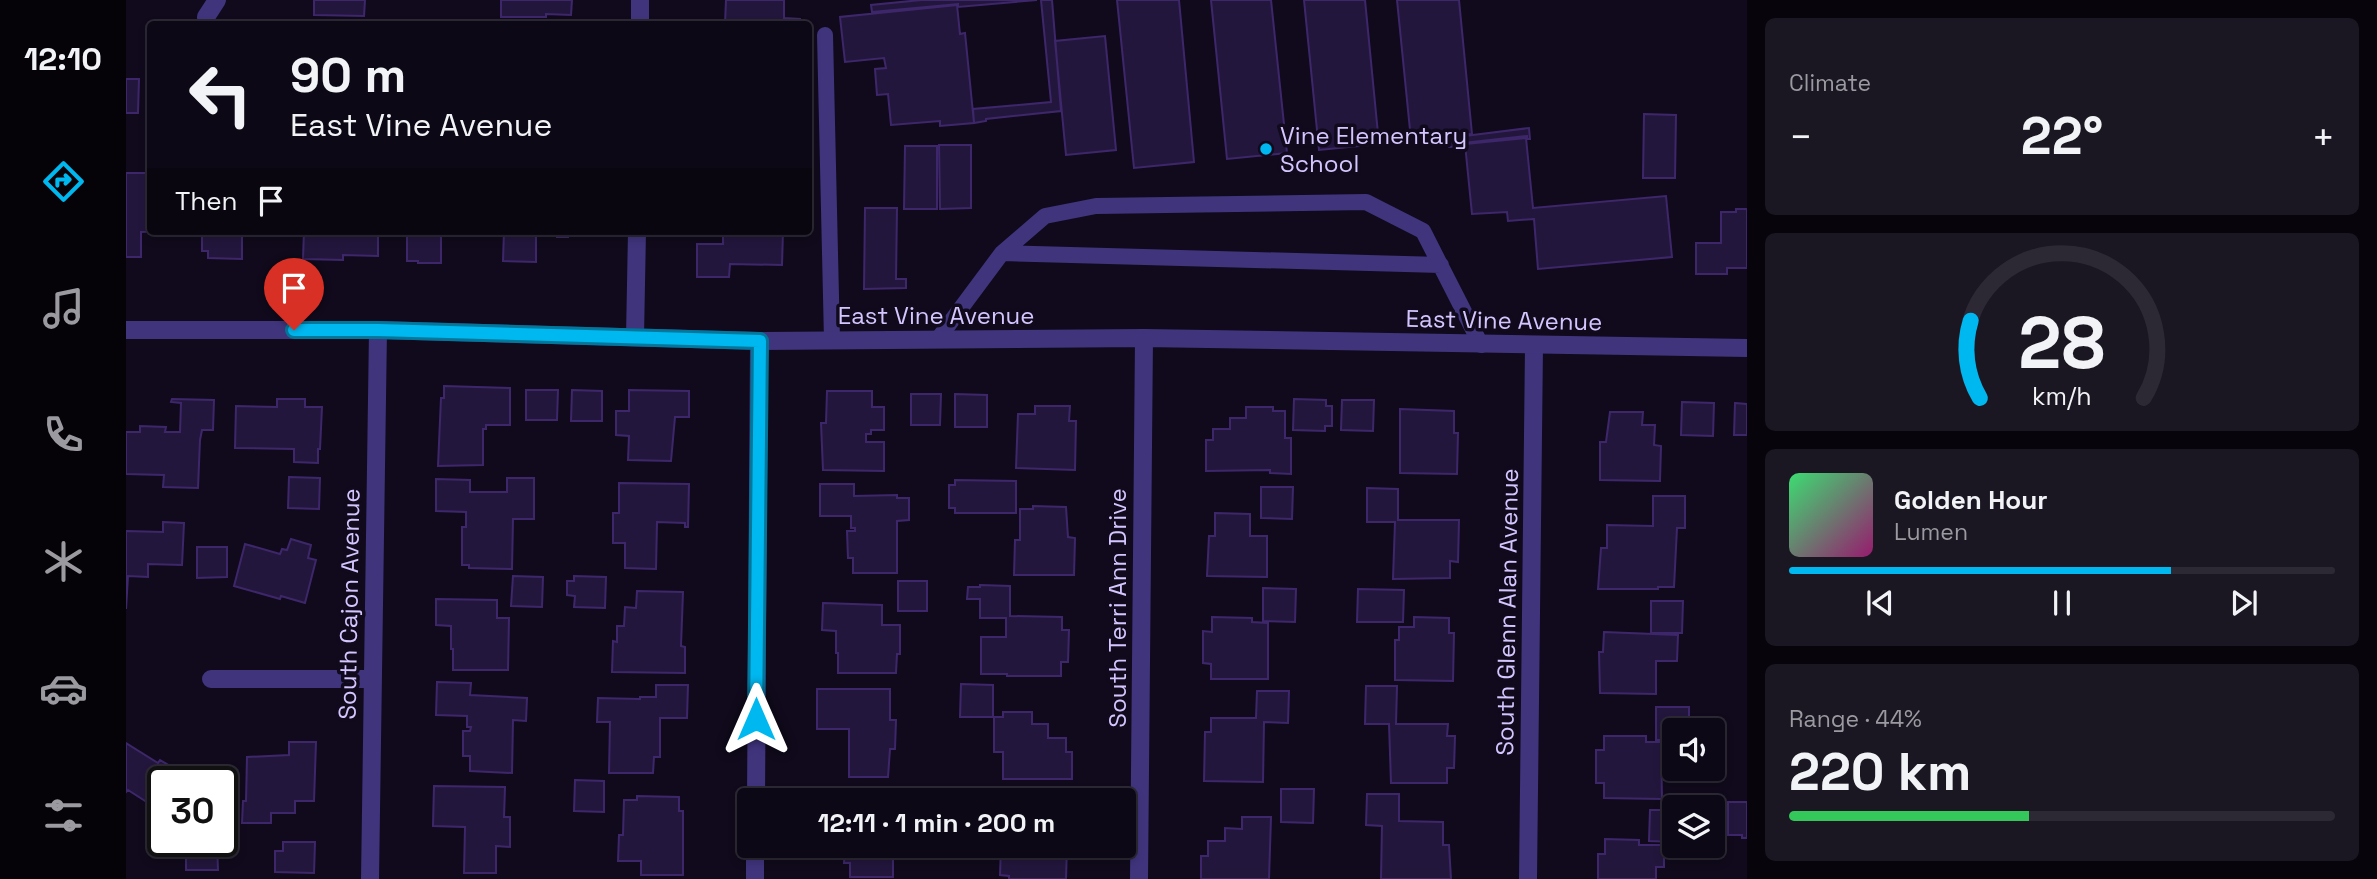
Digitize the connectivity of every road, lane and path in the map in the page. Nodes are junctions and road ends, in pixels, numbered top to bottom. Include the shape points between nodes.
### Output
1 (217, 0) edge
2 (640, 0) edge
3 (206, 17) dead end
4 (640, 21) edge
5 (825, 35) dead end
6 (637, 235) edge
7 (1002, 253) junction
8 (1441, 265) junction
9 (126, 330) edge
10 (378, 330) junction
11 (635, 337) junction
12 (1144, 338) junction
13 (938, 339) junction
14 (832, 340) junction
15 (760, 341) junction
16 (1481, 345) junction
17 (1534, 346) junction
18 (1747, 348) edge
19 (211, 678) dead end
20 (372, 678) junction
21 (756, 788) edge
22 (755, 858) edge
23 (370, 879) edge
24 (755, 879) edge
25 (1139, 879) edge
26 (1528, 879) edge

1 - 3 street
2 - 4 street
5 - 14 lane
6 - 11 street
7 - 8 lane
7 - 8 lane via 1045,216 1096,206 1366,202 1423,231
7 - 13 lane
8 - 16 lane
9 - 10 street, East Vine Avenue
10 - 11 street, East Vine Avenue
10 - 20 street, South Cajon Avenue
11 - 15 street, East Vine Avenue
12 - 13 street, East Vine Avenue
12 - 16 street, East Vine Avenue
12 - 25 street, South Terri Ann Drive
13 - 14 street, East Vine Avenue
14 - 15 street, East Vine Avenue
15 - 21 street
16 - 17 street, East Vine Avenue
17 - 18 street, East Vine Avenue
17 - 26 street, South Glenn Alan Avenue
19 - 20 street
20 - 23 street, South Cajon Avenue
22 - 24 street

